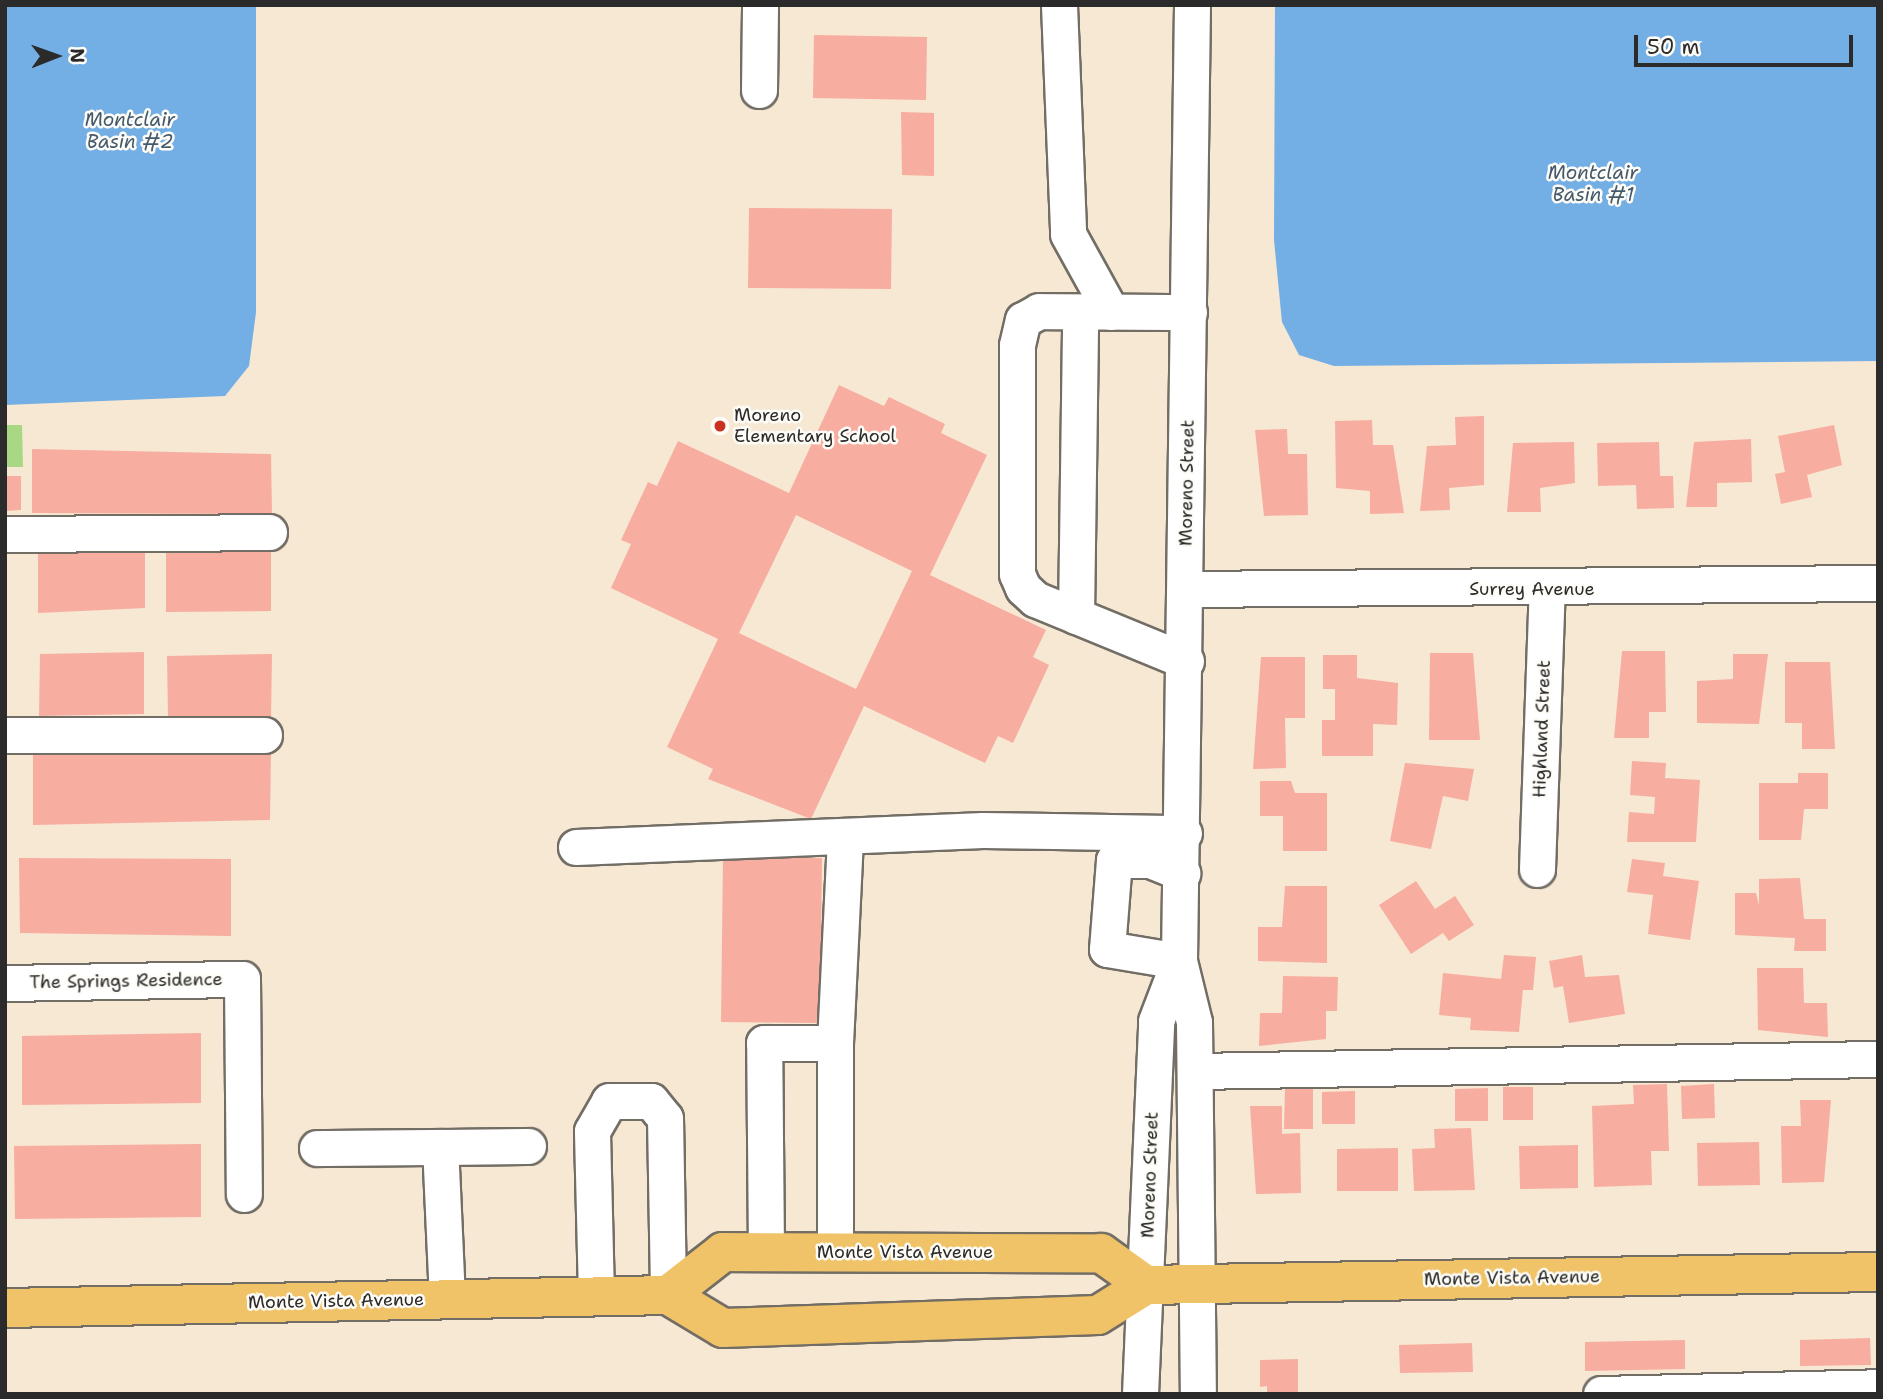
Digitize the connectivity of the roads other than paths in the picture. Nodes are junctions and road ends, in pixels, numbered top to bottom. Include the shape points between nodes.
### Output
1 (760, 5) edge
2 (1059, 5) edge
3 (1192, 5) edge
4 (759, 90) dead end
5 (1096, 312) junction
6 (1189, 312) junction
7 (269, 532) dead end
8 (5, 534) edge
9 (1878, 583) edge
10 (1186, 589) junction
11 (1546, 590) junction
12 (1076, 616) junction
13 (1186, 661) junction
14 (5, 735) edge
15 (264, 735) dead end
16 (1184, 833) junction
17 (845, 836) junction
18 (576, 847) dead end
19 (1537, 869) dead end
20 (1183, 873) junction
21 (1179, 961) junction
22 (5, 983) edge
23 (835, 1043) junction
24 (1878, 1059) edge
25 (1195, 1071) junction
26 (528, 1146) dead end
27 (440, 1147) junction
28 (317, 1148) dead end
29 (244, 1194) dead end
30 (766, 1252) junction
31 (835, 1252) junction
32 (1878, 1272) edge
33 (1195, 1284) junction
34 (1146, 1285) junction
35 (667, 1295) junction
36 (596, 1296) junction
37 (447, 1299) junction
38 (5, 1308) edge
39 (1878, 1387) edge
40 (1140, 1394) edge
41 (1198, 1394) edge
42 (1601, 1394) edge

1 - 4 street
2 - 5 street via 1068,233
3 - 6 street, Moreno Street
5 - 6 street
5 - 12 street
5 - 12 street via 1039,311 1023,320 1017,345 1017,574 1035,599
6 - 10 street, Moreno Street
7 - 8 street
9 - 11 street, Surrey Avenue
10 - 11 street, Surrey Avenue
10 - 13 street, Moreno Street
11 - 19 street, Highland Street
12 - 13 street
13 - 16 street, Moreno Street
14 - 15 street
16 - 17 street
16 - 20 street, Moreno Street
17 - 18 street
17 - 23 street
20 - 21 street, Moreno Street
20 - 21 street via 1150,860 1114,860 1107,949
21 - 25 street, Moreno Street via 1194,1022
21 - 34 street, Moreno Street via 1156,1021
22 - 29 street, The Springs Residence via 242,979
23 - 30 street via 764,1043
23 - 31 street
24 - 25 street
25 - 33 street, Moreno Street
26 - 27 street
27 - 28 street
27 - 37 street
30 - 31 main road, Monte Vista Avenue
30 - 35 main road, Monte Vista Avenue via 723,1252
31 - 34 main road, Monte Vista Avenue via 1101,1253
32 - 33 main road, Monte Vista Avenue
33 - 34 main road, Monte Vista Avenue
33 - 41 street, Moreno Street
34 - 35 main road via 1098,1315 723,1328
34 - 40 street, Moreno Street
35 - 36 main road, Monte Vista Avenue
35 - 36 street via 665,1118 650,1101 609,1101 592,1131
36 - 37 main road, Monte Vista Avenue
37 - 38 main road, Monte Vista Avenue
39 - 42 street

